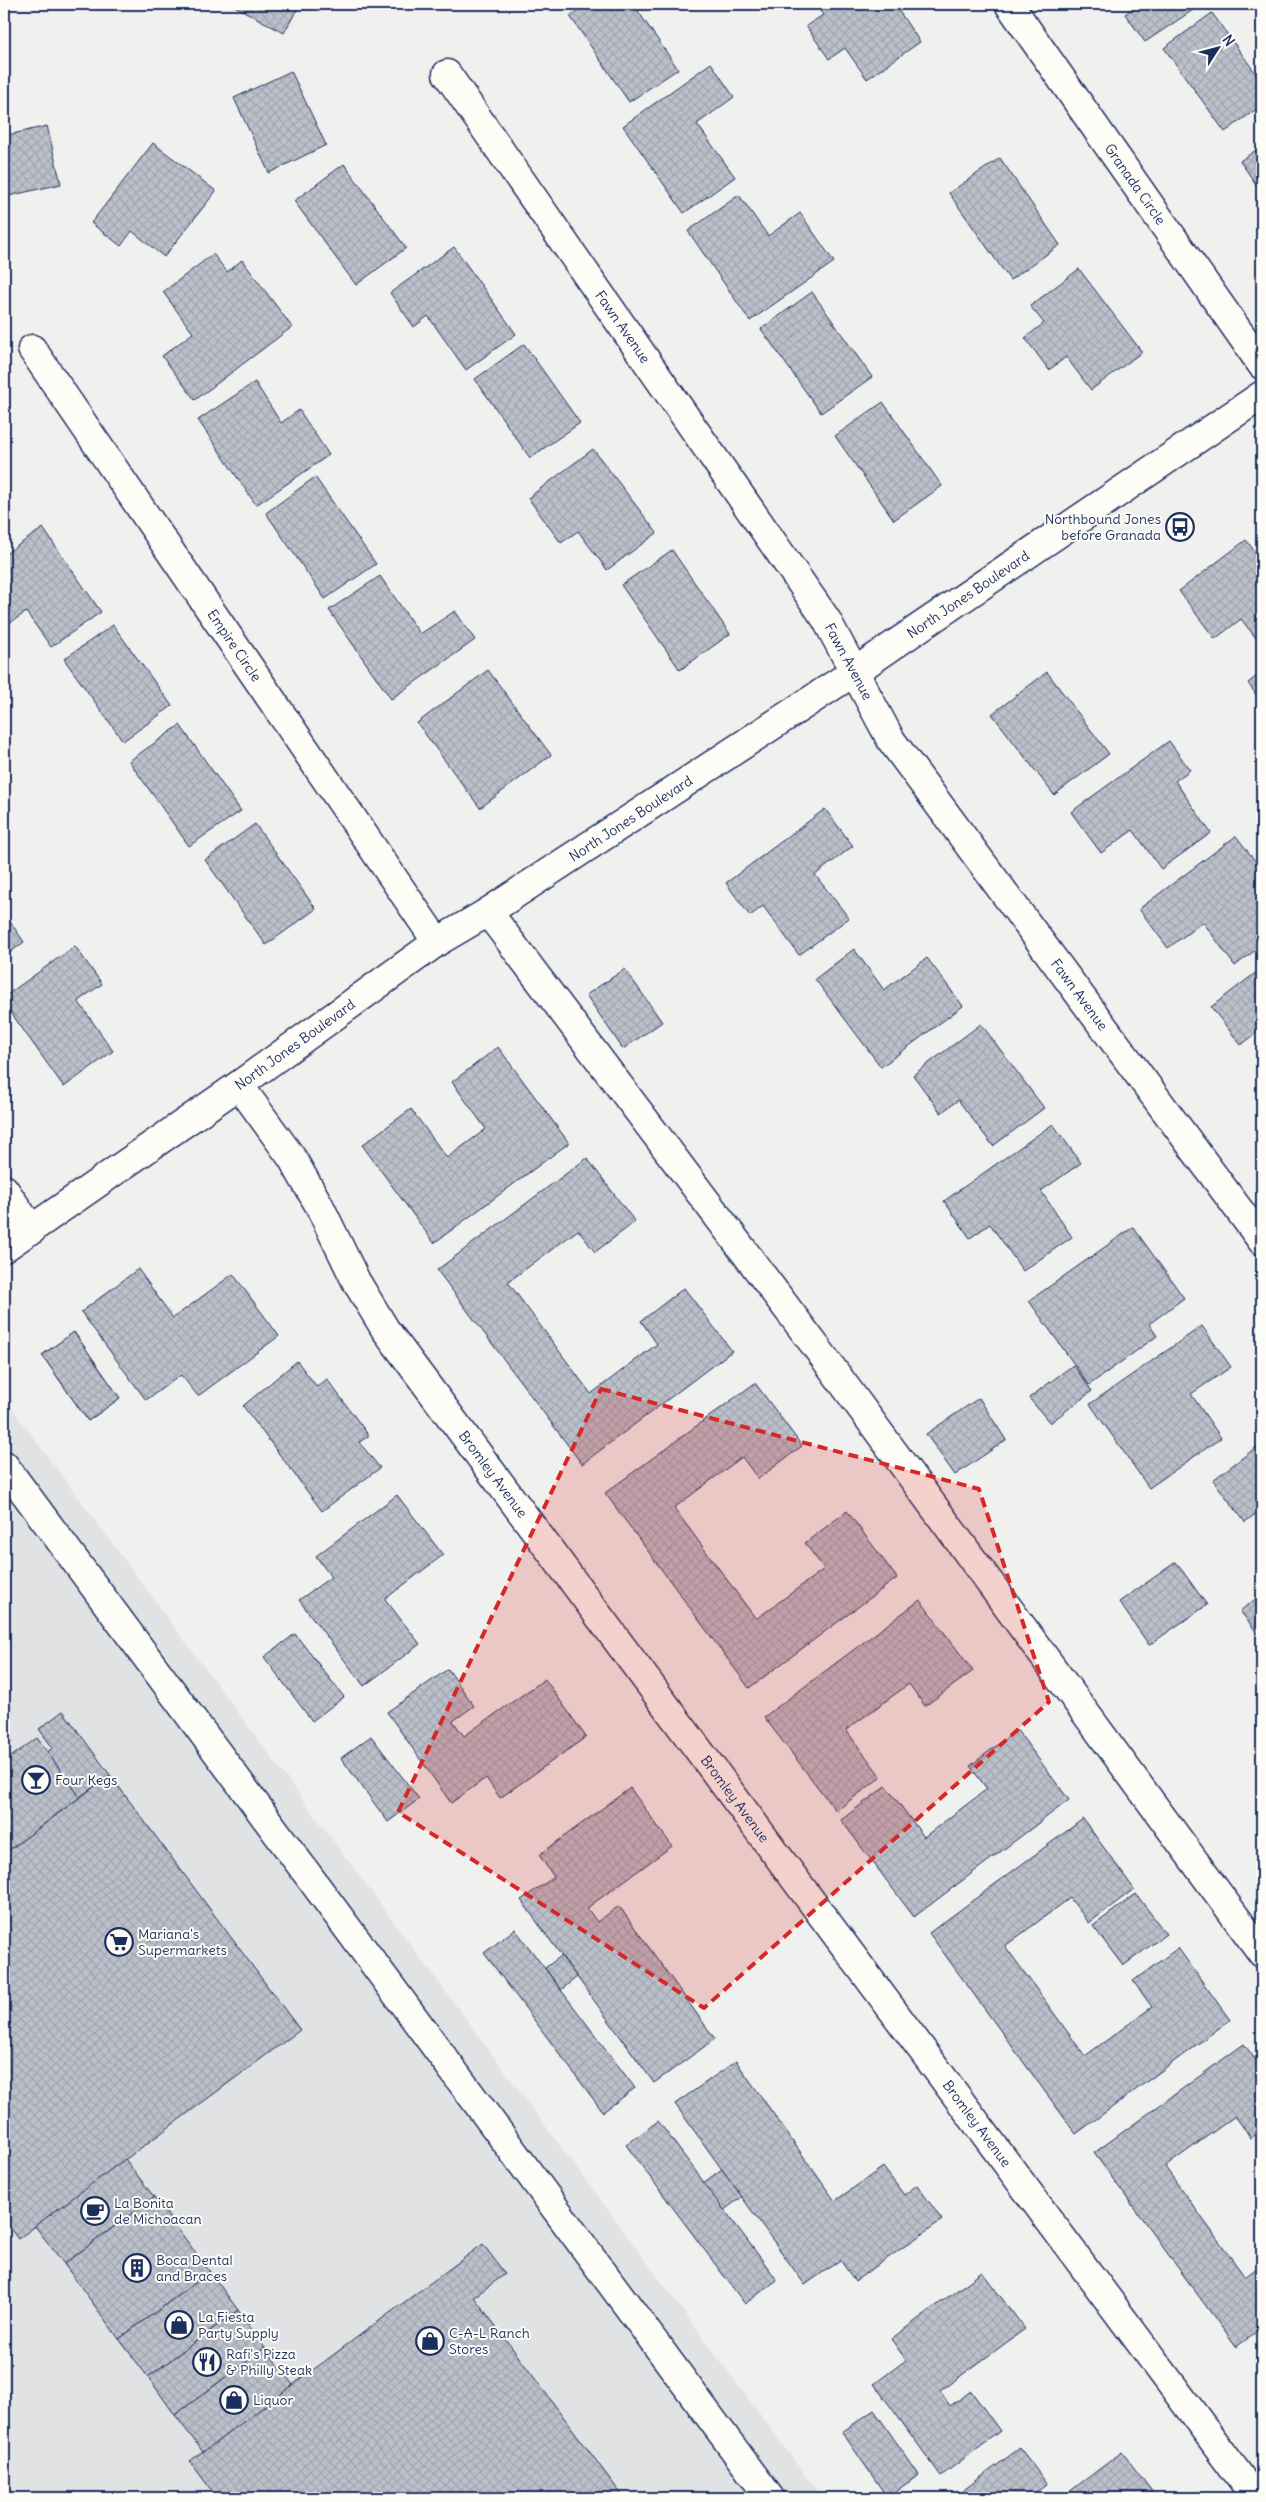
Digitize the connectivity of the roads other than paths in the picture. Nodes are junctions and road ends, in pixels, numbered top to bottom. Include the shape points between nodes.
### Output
1 (1009, 4) edge
2 (446, 74) dead end
3 (32, 348) dead end
4 (1262, 365) edge
5 (1262, 396) edge
6 (854, 672) junction
7 (488, 912) junction
8 (438, 942) junction
9 (239, 1086) junction
10 (4, 1189) edge
11 (32, 1230) junction
12 (1262, 1241) edge
13 (4, 1248) edge
14 (4, 1465) edge
15 (1262, 1953) edge
16 (770, 2498) edge
17 (1256, 2498) edge

1 - 4 street, Granada Circle
2 - 6 street, Fawn Avenue via 826,619
3 - 8 street, Empire Circle
5 - 6 street, North Jones Boulevard
6 - 7 street, North Jones Boulevard
6 - 12 street, Fawn Avenue via 890,740
7 - 8 street, North Jones Boulevard
7 - 15 street via 820,1352
8 - 9 street, North Jones Boulevard
9 - 11 street, North Jones Boulevard
9 - 17 street, Bromley Avenue via 292,1158 356,1282 385,1329
10 - 11 street
11 - 13 street, North Jones Boulevard
14 - 16 street

